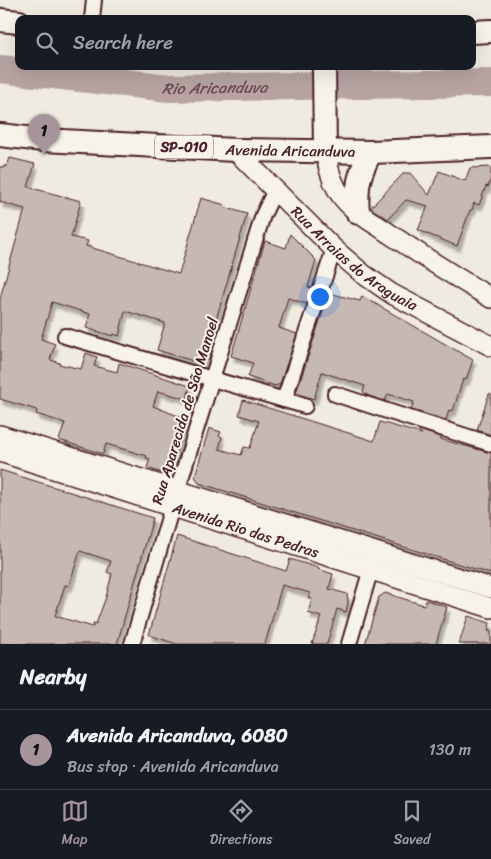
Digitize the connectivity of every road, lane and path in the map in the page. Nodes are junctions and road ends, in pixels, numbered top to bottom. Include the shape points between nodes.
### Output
1 (94, 0) edge
2 (92, 15) edge
3 (0, 20) edge
4 (15, 22) edge
5 (491, 31) edge
6 (476, 32) edge
7 (324, 70) edge
8 (0, 135) edge
9 (491, 147) edge
10 (235, 150) junction
11 (325, 151) junction
12 (371, 152) junction
13 (275, 190) junction
14 (358, 213) junction
15 (334, 249) junction
16 (491, 298) edge
17 (65, 336) dead end
18 (491, 346) edge
19 (212, 379) junction
20 (335, 394) dead end
21 (284, 400) junction
22 (305, 406) dead end
23 (0, 435) edge
24 (491, 444) edge
25 (0, 452) edge
26 (175, 498) junction
27 (376, 552) junction
28 (371, 570) junction
29 (491, 588) edge
30 (491, 608) edge
31 (132, 644) edge
32 (349, 644) edge

1 - 2 street
3 - 4 highway
5 - 6 highway
7 - 11 highway
8 - 10 highway, Avenida Aricanduva / SP-010
9 - 12 highway, Avenida Aricanduva / SP-010
10 - 11 highway, Avenida Aricanduva / SP-010
10 - 13 main road, Rua Arraias do Araguaia
11 - 12 highway, Avenida Aricanduva / SP-010
11 - 14 main road via 333,183
12 - 14 highway via 358,183
13 - 15 main road, Rua Arraias do Araguaia
13 - 19 street, Rua Aparecida de São Manoel via 263,215
14 - 16 main road
15 - 18 main road, Rua Arraias do Araguaia via 392,294
15 - 21 street
17 - 19 street
19 - 21 street
19 - 26 street, Rua Aparecida de São Manoel
20 - 24 street
21 - 22 street
23 - 26 main road, Avenida Rio das Pedras
25 - 26 main road, Avenida Rio das Pedras
26 - 27 main road, Avenida Rio das Pedras
26 - 28 main road, Avenida Rio das Pedras
26 - 31 street, Rua Aparecida de São Manoel
27 - 28 street
27 - 29 main road, Avenida Rio das Pedras
28 - 30 main road, Avenida Rio das Pedras
28 - 32 street

